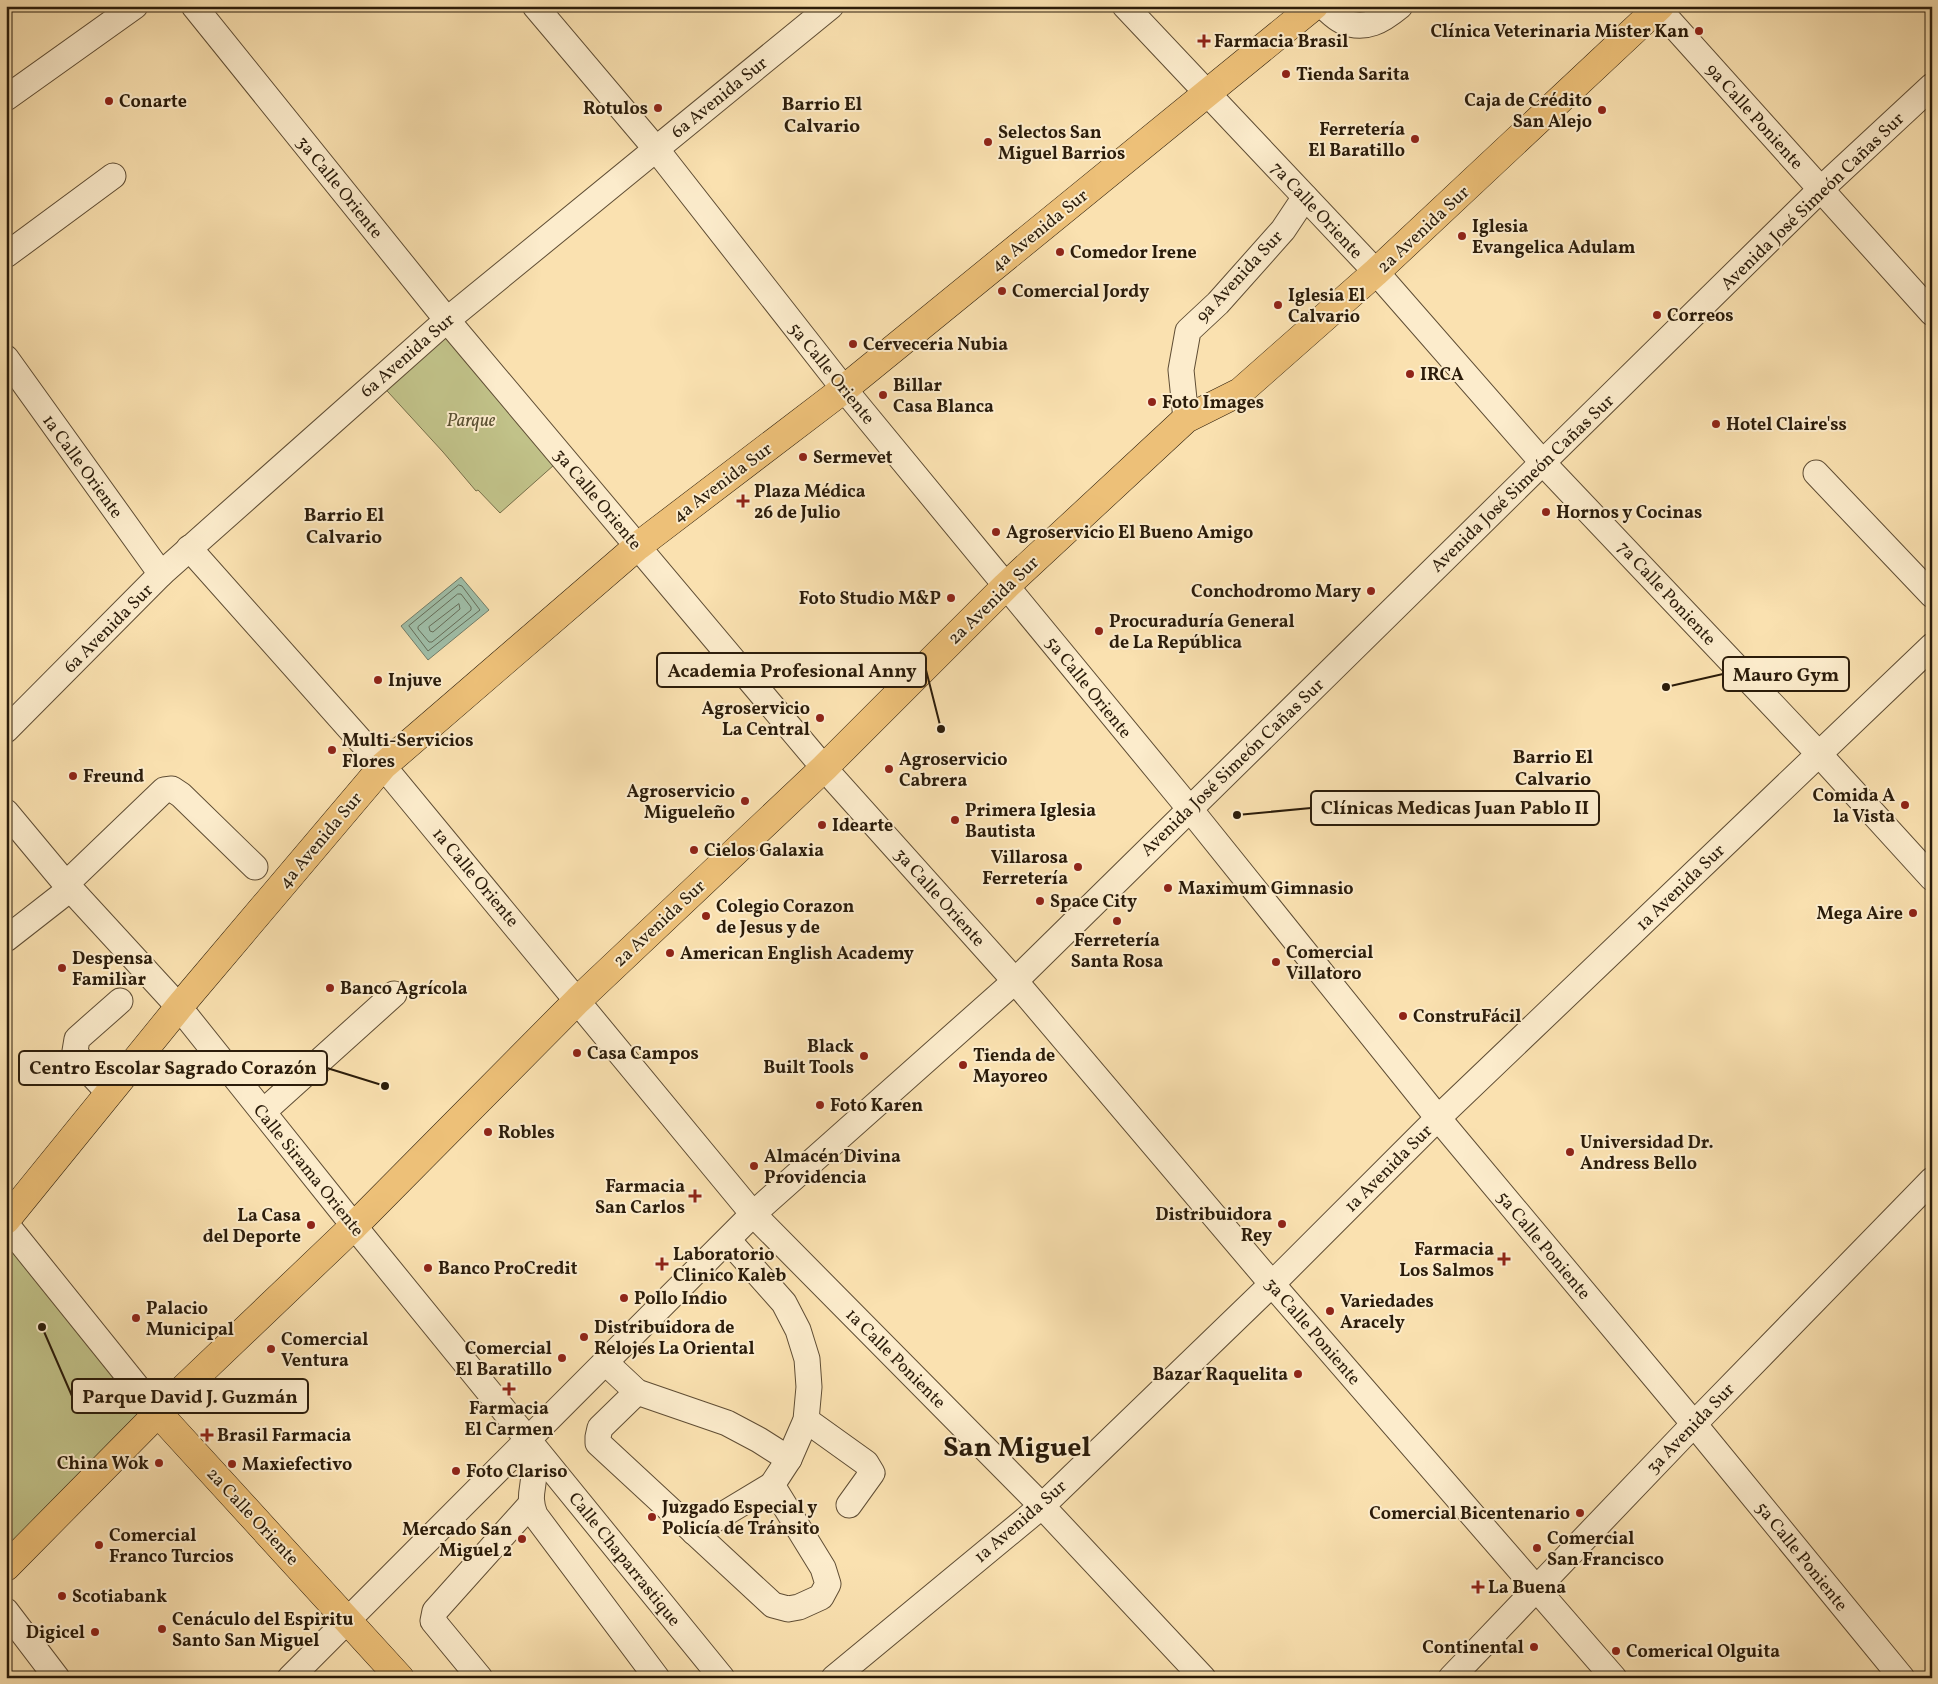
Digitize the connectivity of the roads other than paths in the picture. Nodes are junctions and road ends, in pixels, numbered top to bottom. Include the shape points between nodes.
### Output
1 (135, 6) edge
2 (194, 6) edge
3 (535, 6) edge
4 (831, 6) edge
5 (1125, 6) edge
6 (1314, 6) edge
7 (1323, 6) edge
8 (1400, 6) edge
9 (1658, 7) edge
10 (1932, 86) edge
11 (1207, 93) junction
12 (6, 98) edge
13 (656, 149) junction
14 (113, 176) dead end
15 (1821, 189) junction
16 (1305, 196) junction
17 (6, 255) edge
18 (1376, 272) junction
19 (1932, 313) edge
20 (447, 320) junction
21 (6, 358) edge
22 (844, 389) junction
23 (1186, 419) junction
24 (1543, 463) junction
25 (1816, 473) dead end
26 (638, 546) junction
27 (189, 548) junction
28 (161, 574) junction
29 (1006, 586) junction
30 (1932, 595) edge
31 (1928, 657) edge
32 (6, 730) edge
33 (1818, 754) junction
34 (383, 766) junction
35 (824, 768) junction
36 (1190, 808) junction
37 (6, 812) edge
38 (255, 867) dead end
39 (1932, 878) edge
40 (68, 886) junction
41 (6, 939) edge
42 (1015, 981) junction
43 (394, 994) dead end
44 (578, 1000) junction
45 (120, 1001) dead end
46 (179, 1007) junction
47 (109, 1093) junction
48 (263, 1112) junction
49 (1438, 1118) junction
50 (1932, 1180) edge
51 (753, 1214) junction
52 (6, 1220) edge
53 (6, 1224) edge
54 (354, 1226) junction
55 (728, 1240) junction
56 (1272, 1284) junction
57 (606, 1363) junction
58 (638, 1392) junction
59 (158, 1413) junction
60 (806, 1420) junction
61 (1694, 1424) junction
62 (528, 1441) junction
63 (789, 1459) junction
64 (772, 1485) junction
65 (531, 1504) junction
66 (849, 1505) dead end
67 (1042, 1506) junction
68 (694, 1532) junction
69 (6, 1567) edge
70 (1536, 1589) junction
71 (6, 1611) edge
72 (348, 1619) junction
73 (57, 1678) edge
74 (290, 1678) edge
75 (400, 1678) edge
76 (480, 1678) edge
77 (657, 1678) edge
78 (722, 1678) edge
79 (834, 1678) edge
80 (1203, 1678) edge
81 (1451, 1678) edge
82 (1614, 1678) edge
83 (1902, 1678) edge

1 - 12 street
2 - 20 street, 3a Calle Oriente
3 - 13 street, 5a Calle Oriente
4 - 13 street, 6a Avenida Sur
5 - 11 street, 7a Calle Oriente
6 - 11 main road, 4a Avenida Sur
7 - 8 street via 1342,21 1359,25 1381,21
9 - 15 street, 9a Calle Poniente
9 - 18 main road, 2a Avenida Sur
10 - 15 street, Avenida José Simeón Cañas Sur
11 - 16 street, 7a Calle Oriente
11 - 22 main road, 4a Avenida Sur
13 - 20 street, 6a Avenida Sur
13 - 22 street, 5a Calle Oriente
14 - 17 street
15 - 19 street, 9a Calle Poniente
15 - 24 street, Avenida José Simeón Cañas Sur
16 - 18 street, 7a Calle Oriente
16 - 23 street, 9a Avenida Sur via 1283,230 1218,303 1188,331 1181,370
18 - 23 main road, 2a Avenida Sur via 1240,392
18 - 24 street, 7a Calle Oriente
20 - 26 street, 3a Calle Oriente
20 - 27 street, 6a Avenida Sur
21 - 28 street, 1a Calle Oriente
22 - 26 main road, 4a Avenida Sur
22 - 29 street, 5a Calle Oriente
23 - 29 main road, 2a Avenida Sur
24 - 33 street, 7a Calle Poniente
24 - 36 street, Avenida José Simeón Cañas Sur
25 - 30 street
26 - 34 main road, 4a Avenida Sur
26 - 35 street, 3a Calle Oriente
27 - 28 street, 6a Avenida Sur
27 - 34 street, 1a Calle Oriente
28 - 32 street, 6a Avenida Sur
29 - 35 main road, 2a Avenida Sur
29 - 36 street, 5a Calle Oriente
31 - 33 street, 1a Avenida Sur
33 - 39 street, 7a Calle Poniente
33 - 49 street, 1a Avenida Sur
34 - 44 street, 1a Calle Oriente
34 - 46 main road, 4a Avenida Sur
35 - 42 street, 3a Calle Oriente
35 - 44 main road, 2a Avenida Sur
36 - 42 street, Avenida José Simeón Cañas Sur
36 - 49 street, 5a Calle Poniente
37 - 40 street, Calle Sirama Oriente
38 - 40 street via 172,789 164,790
40 - 41 street
40 - 46 street, Calle Sirama Oriente
42 - 51 street, Avenida José Simeón Cañas Sur
42 - 56 street, 3a Calle Poniente
43 - 48 street
44 - 51 street, 1a Calle Oriente
44 - 54 main road, 2a Avenida Sur
45 - 47 street via 77,1039 75,1051 82,1064
46 - 47 main road, 4a Avenida Sur
46 - 48 street, Calle Sirama Oriente
47 - 52 main road, 4a Avenida Sur
48 - 54 street, Calle Sirama Oriente
49 - 56 street, 1a Avenida Sur
49 - 61 street, 5a Calle Poniente
50 - 61 street, 3a Avenida Sur
51 - 55 street, Avenida José Simeón Cañas Sur
51 - 67 street, 1a Calle Poniente
53 - 59 street, 2a Calle Oriente
54 - 59 main road
54 - 62 street, Calle Sirama Oriente
55 - 57 street, Avenida José Simeón Cañas Sur
55 - 60 street via 784,1303 798,1330 807,1360
56 - 67 street, 1a Avenida Sur
56 - 70 street, 3a Calle Poniente
57 - 58 street
57 - 62 street, Avenida José Simeón Cañas Sur
58 - 63 street via 727,1423
58 - 68 street via 600,1428 598,1443
59 - 69 main road
59 - 72 main road, 2a Calle Oriente
60 - 63 street
60 - 66 street via 870,1469 872,1474
61 - 70 street, 3a Avenida Sur
61 - 83 street, 5a Calle Poniente
62 - 65 street via 534,1468
62 - 72 street, Avenida José Simeón Cañas Sur
62 - 78 street, Calle Chaparrastique
63 - 64 street
64 - 68 street
64 - 68 street via 822,1568 828,1584 821,1597 799,1607 773,1606
65 - 76 street via 435,1611 433,1621
65 - 77 street via 535,1515
67 - 79 street, 1a Avenida Sur
67 - 80 street, 1a Calle Poniente
70 - 81 street, 3a Avenida Sur
70 - 82 street, 3a Calle Poniente
71 - 73 street
72 - 74 street, Avenida José Simeón Cañas Sur
72 - 75 main road, 2a Calle Oriente

